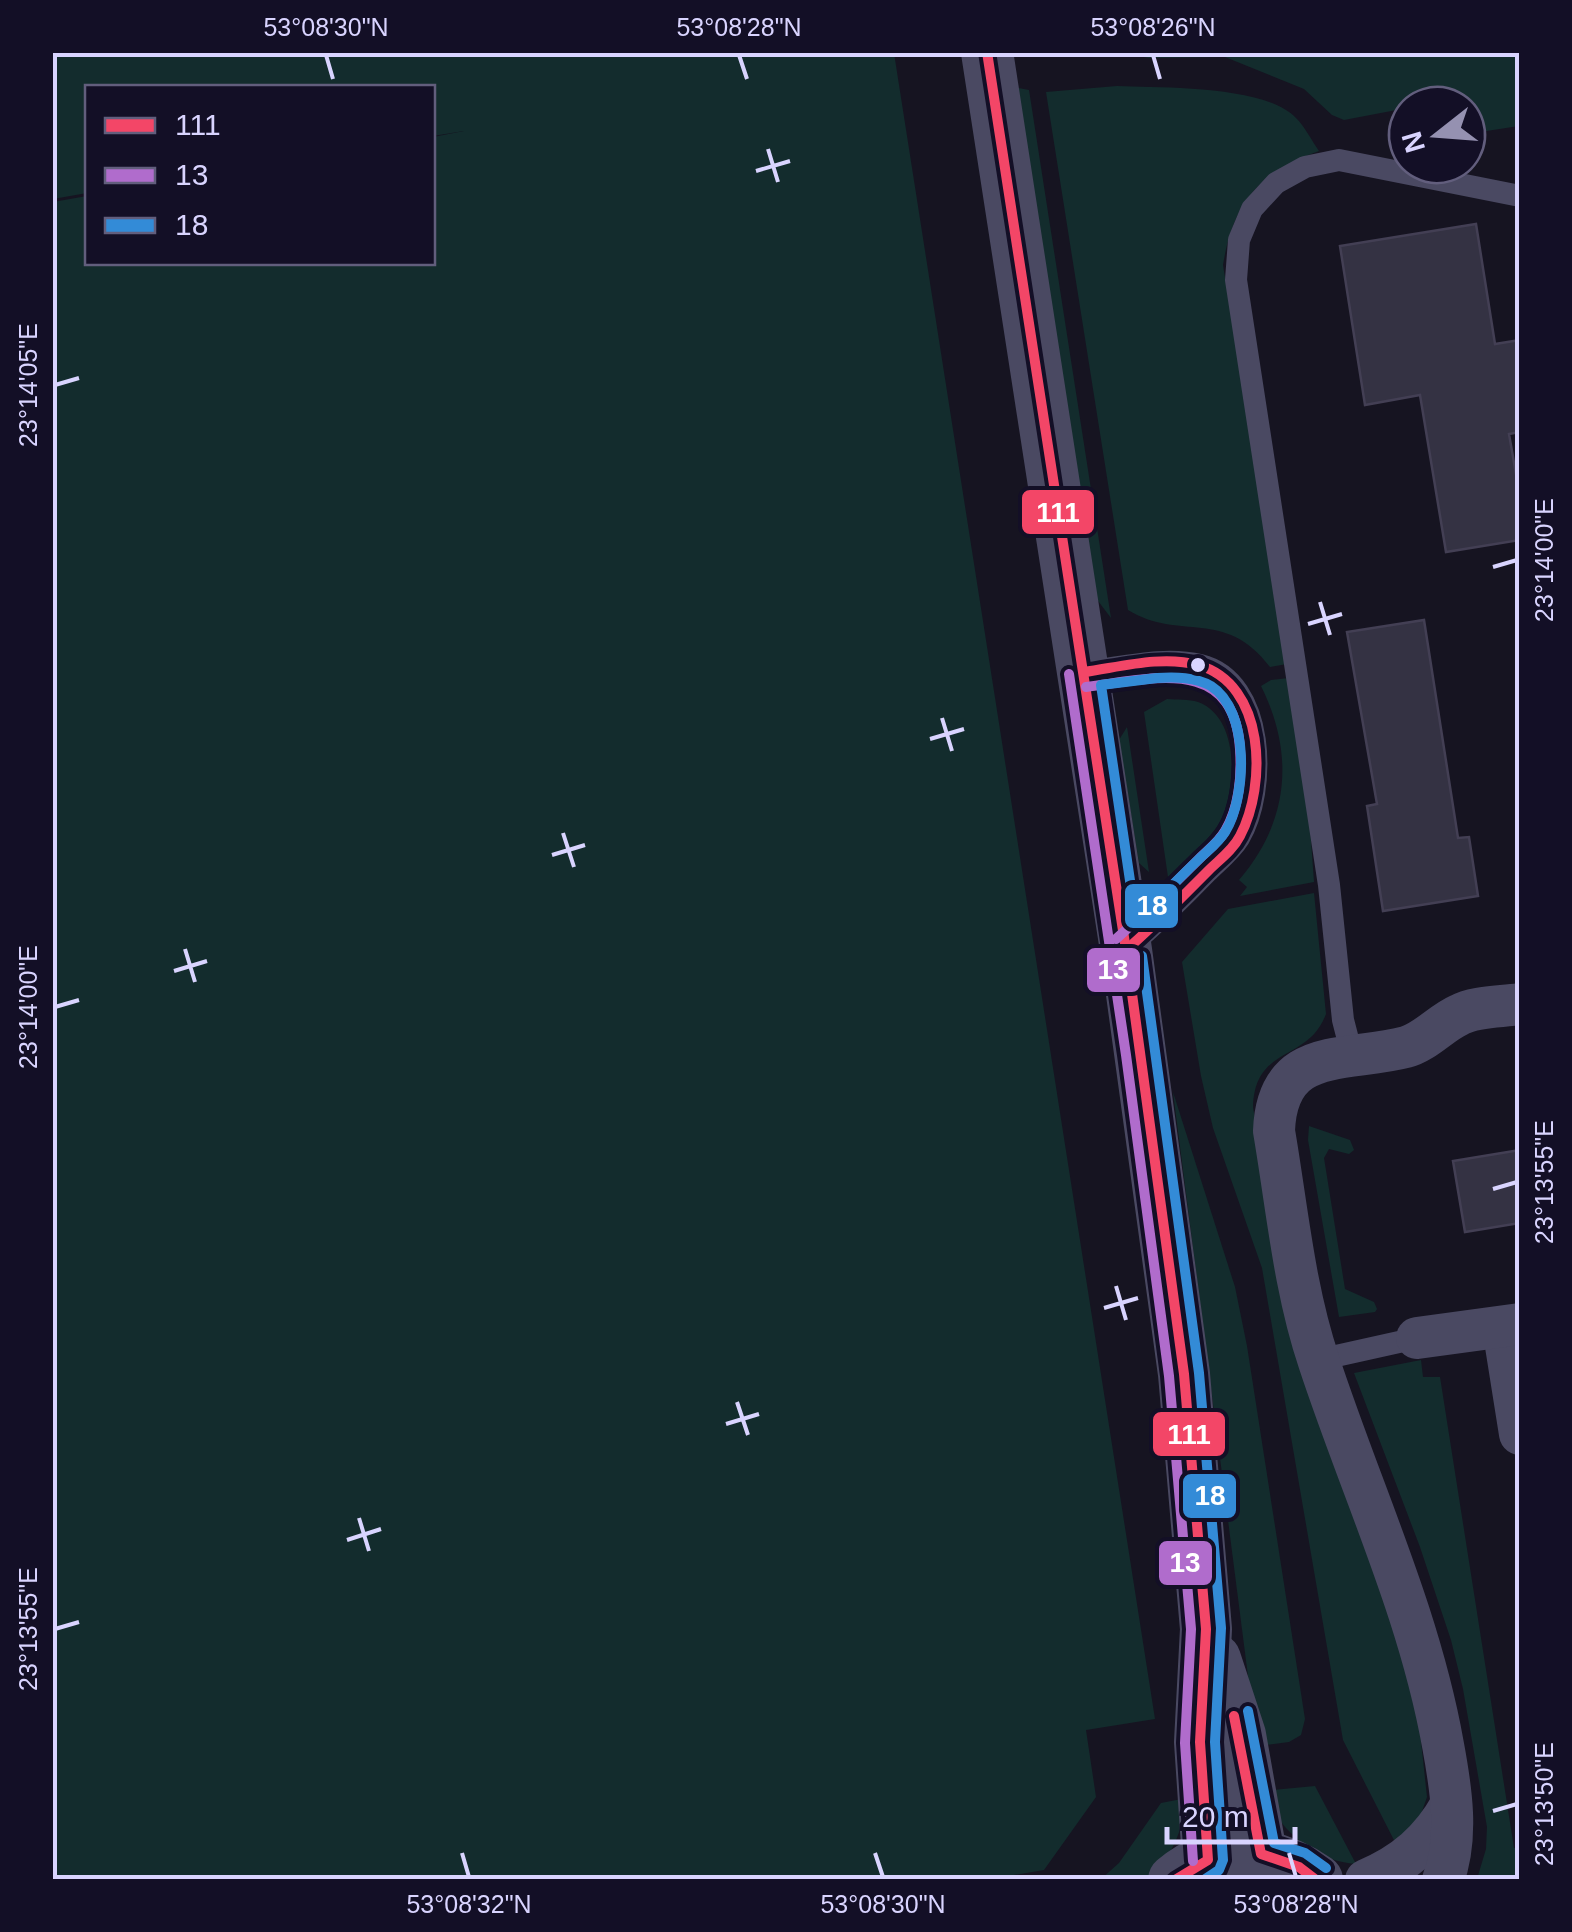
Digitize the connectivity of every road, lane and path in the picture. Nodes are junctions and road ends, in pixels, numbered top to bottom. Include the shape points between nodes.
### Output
1 (986, 52) edge
2 (1520, 196) edge
3 (1084, 672) junction
4 (1126, 950) junction
5 (1520, 1004) edge
6 (1352, 1055) junction
7 (1511, 1325) edge
8 (1417, 1338) joint
9 (1318, 1360) junction
10 (1520, 1434) edge
11 (1206, 1629) junction
12 (1451, 1805) junction
13 (1261, 1854) junction
14 (1191, 1870) edge
15 (1316, 1880) edge
16 (1366, 1880) edge
17 (1443, 1880) edge

1 - 3 street
2 - 6 lane via 1340,160 1305,167 1276,183 1252,208 1239,240 1236,280
3 - 4 street
3 - 4 lane via 1166,662 1220,673 1250,718 1258,759 1253,806 1238,840
4 - 11 street via 1184,1374
5 - 6 street via 1461,1013 1410,1046
6 - 9 street via 1316,1063 1287,1080 1275,1102 1274,1131
7 - 8 street
7 - 10 street
8 - 9 lane
9 - 12 street via 1428,1669
11 - 13 street via 1240,1736
11 - 14 street
12 - 16 street via 1422,1846
12 - 17 street via 1452,1857
13 - 14 street via 1226,1854
13 - 15 street

